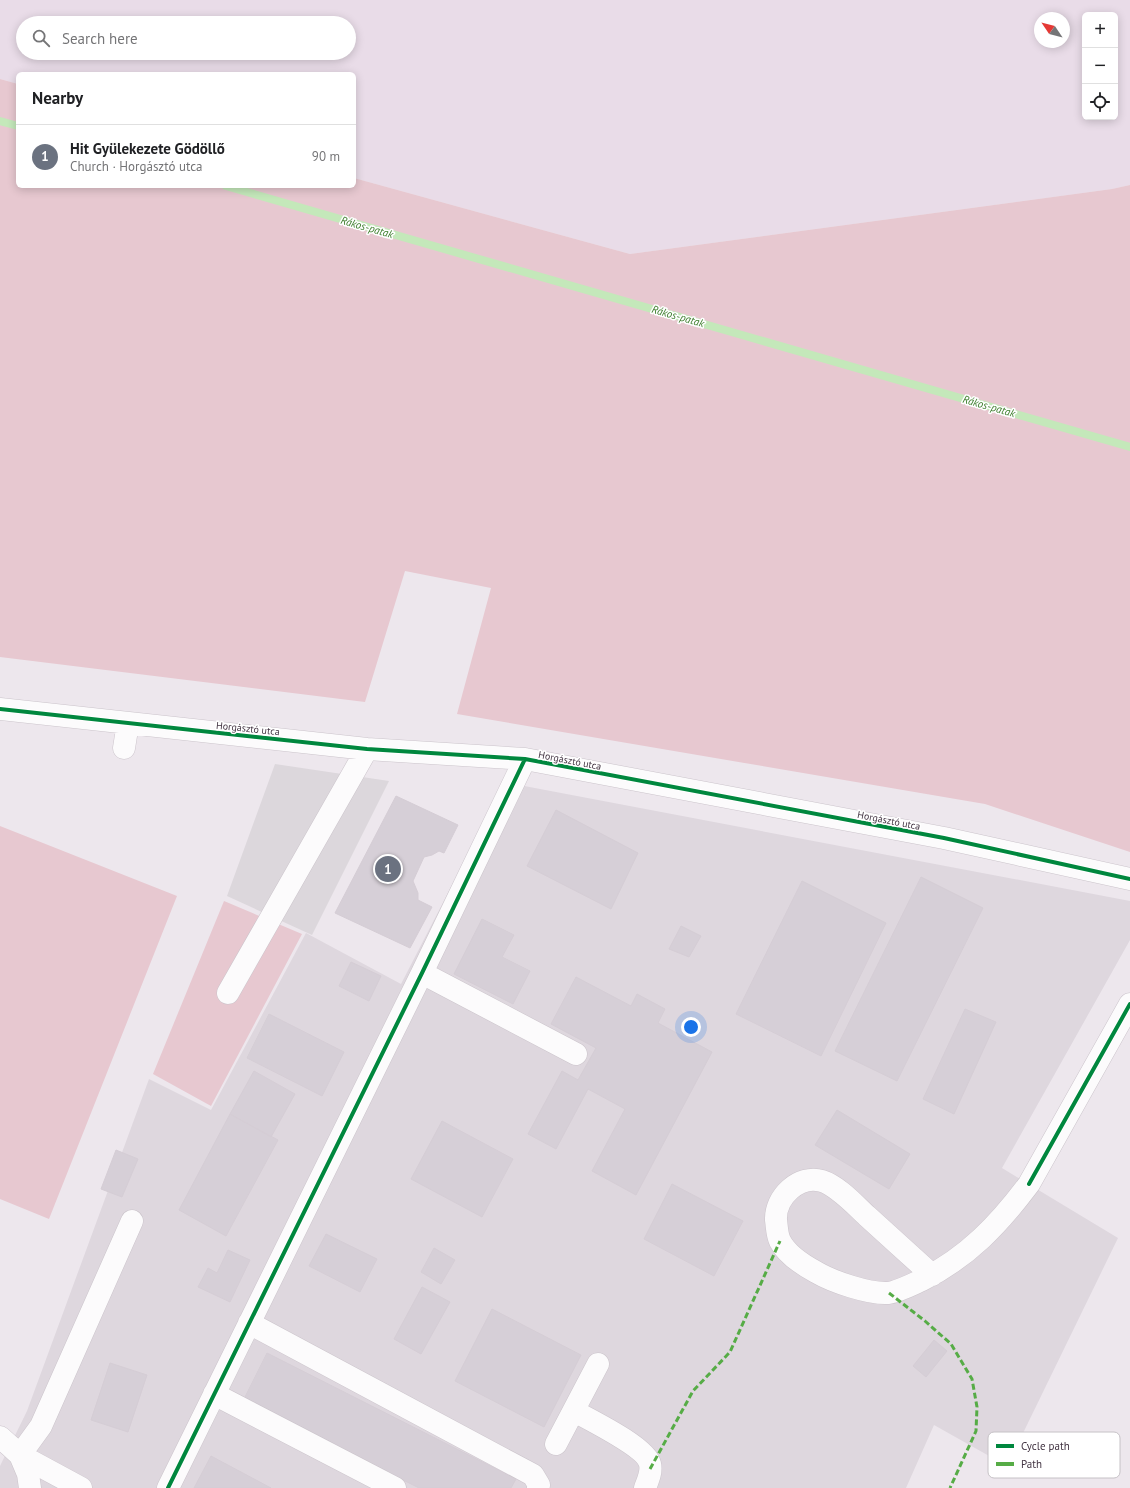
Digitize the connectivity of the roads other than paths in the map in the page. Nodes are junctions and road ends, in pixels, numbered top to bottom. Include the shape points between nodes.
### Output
1 (0, 709) edge
2 (128, 723) junction
3 (124, 748) dead end
4 (367, 749) junction
5 (525, 759) junction
6 (1130, 879) edge
7 (422, 973) junction
8 (228, 993) dead end
9 (1130, 1004) edge
10 (576, 1054) dead end
11 (132, 1221) dead end
12 (932, 1275) junction
13 (249, 1323) junction
14 (598, 1364) dead end
15 (214, 1394) junction
16 (574, 1411) junction
17 (0, 1437) edge
18 (556, 1444) dead end
19 (20, 1455) junction
20 (30, 1488) edge
21 (81, 1488) edge
22 (168, 1488) edge
23 (395, 1488) edge
24 (538, 1488) edge
25 (645, 1488) edge

1 - 2 street, Horgásztó utca
2 - 3 street
2 - 4 street, Horgásztó utca
4 - 5 street, Horgásztó utca
4 - 8 street
5 - 6 street, Horgásztó utca via 944,838
5 - 7 street
7 - 10 street
7 - 13 street
9 - 12 street via 1029,1184 985,1236 956,1260
11 - 19 street via 41,1426
12 - 12 street via 889,1293 826,1278 798,1260 780,1241 776,1218 780,1204 786,1193 794,1186 813,1180 823,1181 845,1196
13 - 15 street
13 - 24 street via 533,1475 540,1485
14 - 16 street
15 - 22 street
15 - 23 street
16 - 18 street
16 - 25 street via 625,1440 645,1455 650,1469
17 - 19 street
19 - 20 street via 28,1474
19 - 21 street

